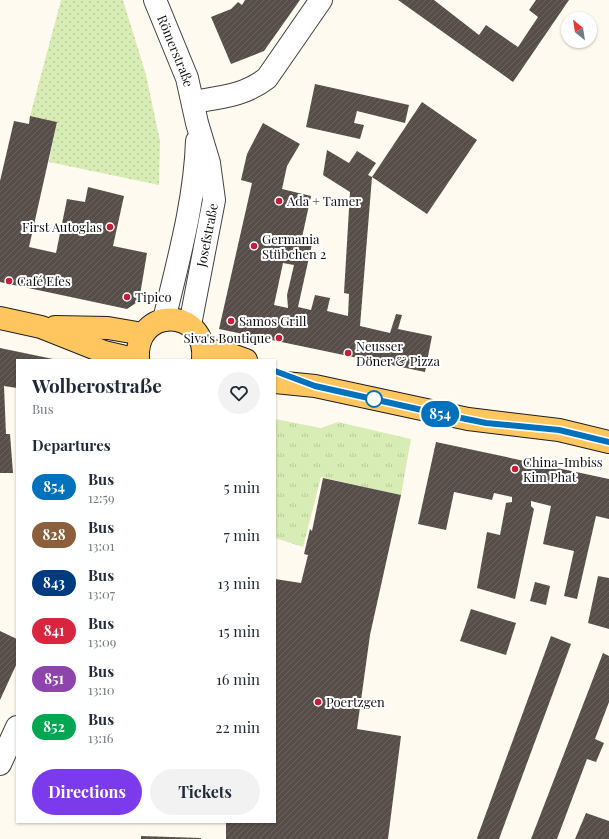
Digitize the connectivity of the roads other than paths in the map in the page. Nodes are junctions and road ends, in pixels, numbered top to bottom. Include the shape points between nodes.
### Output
1 (155, 0) edge
2 (321, 0) edge
3 (193, 102) junction
4 (197, 123) junction
5 (0, 318) edge
6 (164, 320) junction
7 (190, 325) junction
8 (41, 327) junction
9 (143, 334) junction
10 (204, 355) edge
11 (134, 359) edge
12 (138, 359) edge
13 (243, 359) edge
14 (276, 371) edge
15 (276, 382) edge
16 (315, 386) junction
17 (609, 442) edge
18 (16, 729) edge
19 (0, 764) edge

1 - 3 street, Römerstraße via 187,78
2 - 3 street via 267,78 243,92
3 - 4 street, Josefstraße
4 - 6 street, Josefstraße via 196,165
4 - 7 street, Josefstraße via 210,163 214,200
5 - 8 main road
6 - 7 main road via 177,320
6 - 9 main road via 152,324
7 - 10 main road via 200,336
8 - 9 main road via 108,328
8 - 11 main road via 104,352
9 - 12 main road via 138,346
10 - 13 main road via 232,355
14 - 16 main road
15 - 16 main road
16 - 17 main road via 468,419 559,430
18 - 19 street

